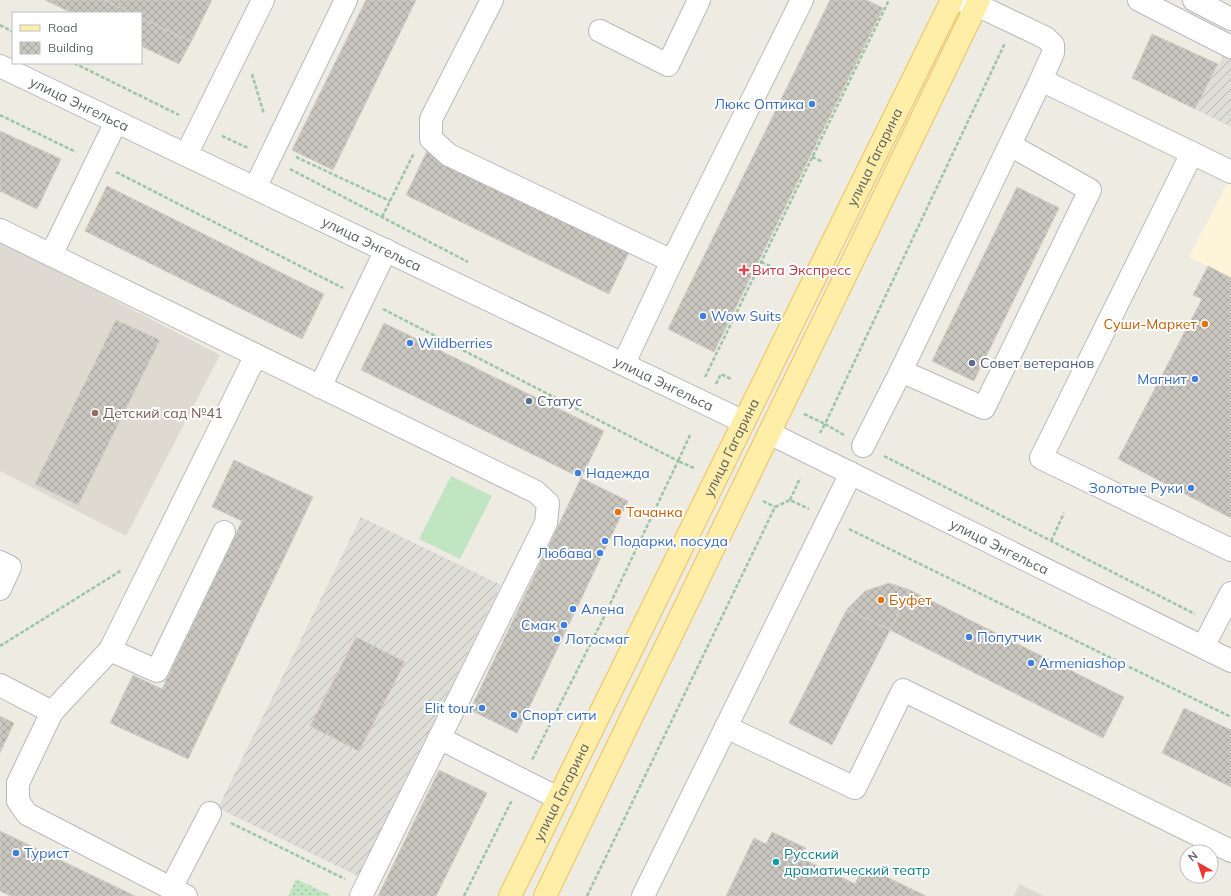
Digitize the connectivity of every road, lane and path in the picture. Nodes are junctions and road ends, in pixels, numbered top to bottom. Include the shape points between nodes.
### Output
1 (263, 0) edge
2 (346, 0) edge
3 (492, 0) edge
4 (699, 0) edge
5 (802, 0) edge
6 (889, 0) edge
7 (952, 0) edge
8 (1140, 0) edge
9 (1194, 0) edge
10 (972, 2) edge
11 (1231, 19) edge
12 (1015, 23) junction
13 (0, 25) edge
14 (12, 31) edge
15 (600, 32) dead end
16 (242, 43) junction
17 (1231, 47) edge
18 (76, 64) edge
19 (0, 66) edge
20 (1041, 80) junction
21 (116, 122) junction
22 (201, 126) junction
23 (431, 139) junction
24 (1010, 145) junction
25 (272, 153) junction
26 (1192, 153) junction
27 (186, 155) junction
28 (812, 157) junction
29 (823, 162) dead end
30 (1231, 172) edge
31 (255, 188) junction
32 (390, 201) junction
33 (382, 217) junction
34 (0, 230) edge
35 (386, 250) junction
36 (51, 255) junction
37 (672, 261) junction
38 (761, 262) junction
39 (472, 264) dead end
40 (773, 267) dead end
41 (256, 355) junction
42 (624, 363) junction
43 (901, 370) junction
44 (731, 379) dead end
45 (703, 381) dead end
46 (320, 387) junction
47 (715, 387) dead end
48 (801, 412) dead end
49 (744, 422) junction
50 (825, 424) junction
51 (769, 433) junction
52 (690, 435) dead end
53 (819, 436) dead end
54 (863, 446) junction
55 (695, 468) dead end
56 (851, 473) junction
57 (800, 478) dead end
58 (790, 500) junction
59 (1064, 513) dead end
60 (829, 519) junction
61 (224, 532) dead end
62 (1051, 541) junction
63 (1231, 550) edge
64 (0, 562) edge
65 (124, 570) dead end
66 (0, 589) edge
67 (1231, 593) edge
68 (1215, 624) junction
69 (0, 646) edge
70 (1203, 647) junction
71 (110, 650) junction
72 (1231, 660) edge
73 (0, 685) edge
74 (52, 712) junction
75 (1231, 717) edge
76 (726, 727) junction
77 (439, 738) junction
78 (558, 798) junction
79 (210, 813) joint
80 (1231, 851) edge
81 (179, 892) edge
82 (363, 892) edge
83 (510, 896) edge
84 (545, 896) edge
85 (587, 896) edge
86 (643, 896) edge

1 - 16 street
2 - 25 street
3 - 23 street via 431,120
4 - 15 street via 668,65
5 - 37 street
6 - 28 path
7 - 49 main road, улица Гагарина
8 - 17 street
9 - 11 street
10 - 12 street
10 - 51 main road, улица Гагарина
12 - 20 street via 1046,38 1053,45 1053,53
12 - 50 path
13 - 14 path
16 - 22 street
16 - 25 path
18 - 22 path
19 - 21 street, улица Энгельса
20 - 24 street
20 - 26 street
21 - 27 street, улица Энгельса
21 - 36 street
22 - 25 path
22 - 27 street
23 - 32 path via 422,136
23 - 37 street via 449,155
24 - 43 street
24 - 43 street via 1090,190 984,408
25 - 31 street
25 - 32 path
25 - 33 path
26 - 30 street
26 - 63 street via 1041,458
27 - 31 street, улица Энгельса
28 - 29 path
28 - 38 path
31 - 35 street, улица Энгельса
32 - 33 path
33 - 39 path
34 - 36 street
35 - 42 street, улица Энгельса
35 - 46 street
36 - 41 street
37 - 42 street
38 - 40 path
38 - 45 path
41 - 46 street
41 - 71 street
42 - 49 street, улица Энгельса
43 - 54 street
44 - 47 path via 721,374
46 - 77 street via 536,492 548,503 546,523
48 - 50 path
49 - 51 main road
49 - 78 main road, улица Гагарина
50 - 53 path
50 - 54 path
51 - 56 street, улица Энгельса
51 - 84 main road, улица Гагарина
52 - 55 path via 678,460
54 - 62 path
56 - 60 street
56 - 70 street, улица Энгельса
57 - 58 path
58 - 60 path
58 - 85 path via 775,507
59 - 62 path
60 - 75 path
60 - 76 street
61 - 71 street via 157,671
62 - 68 path
64 - 66 street via 10,567
65 - 69 path
67 - 68 street
68 - 70 street
70 - 72 street, улица Энгельса
71 - 74 street
73 - 74 street
74 - 81 street via 18,784 18,801 27,814
76 - 80 street via 855,788 904,690
76 - 86 street
77 - 78 street
77 - 82 street
78 - 83 main road, улица Гагарина
79 - 81 street
79 - 82 path

